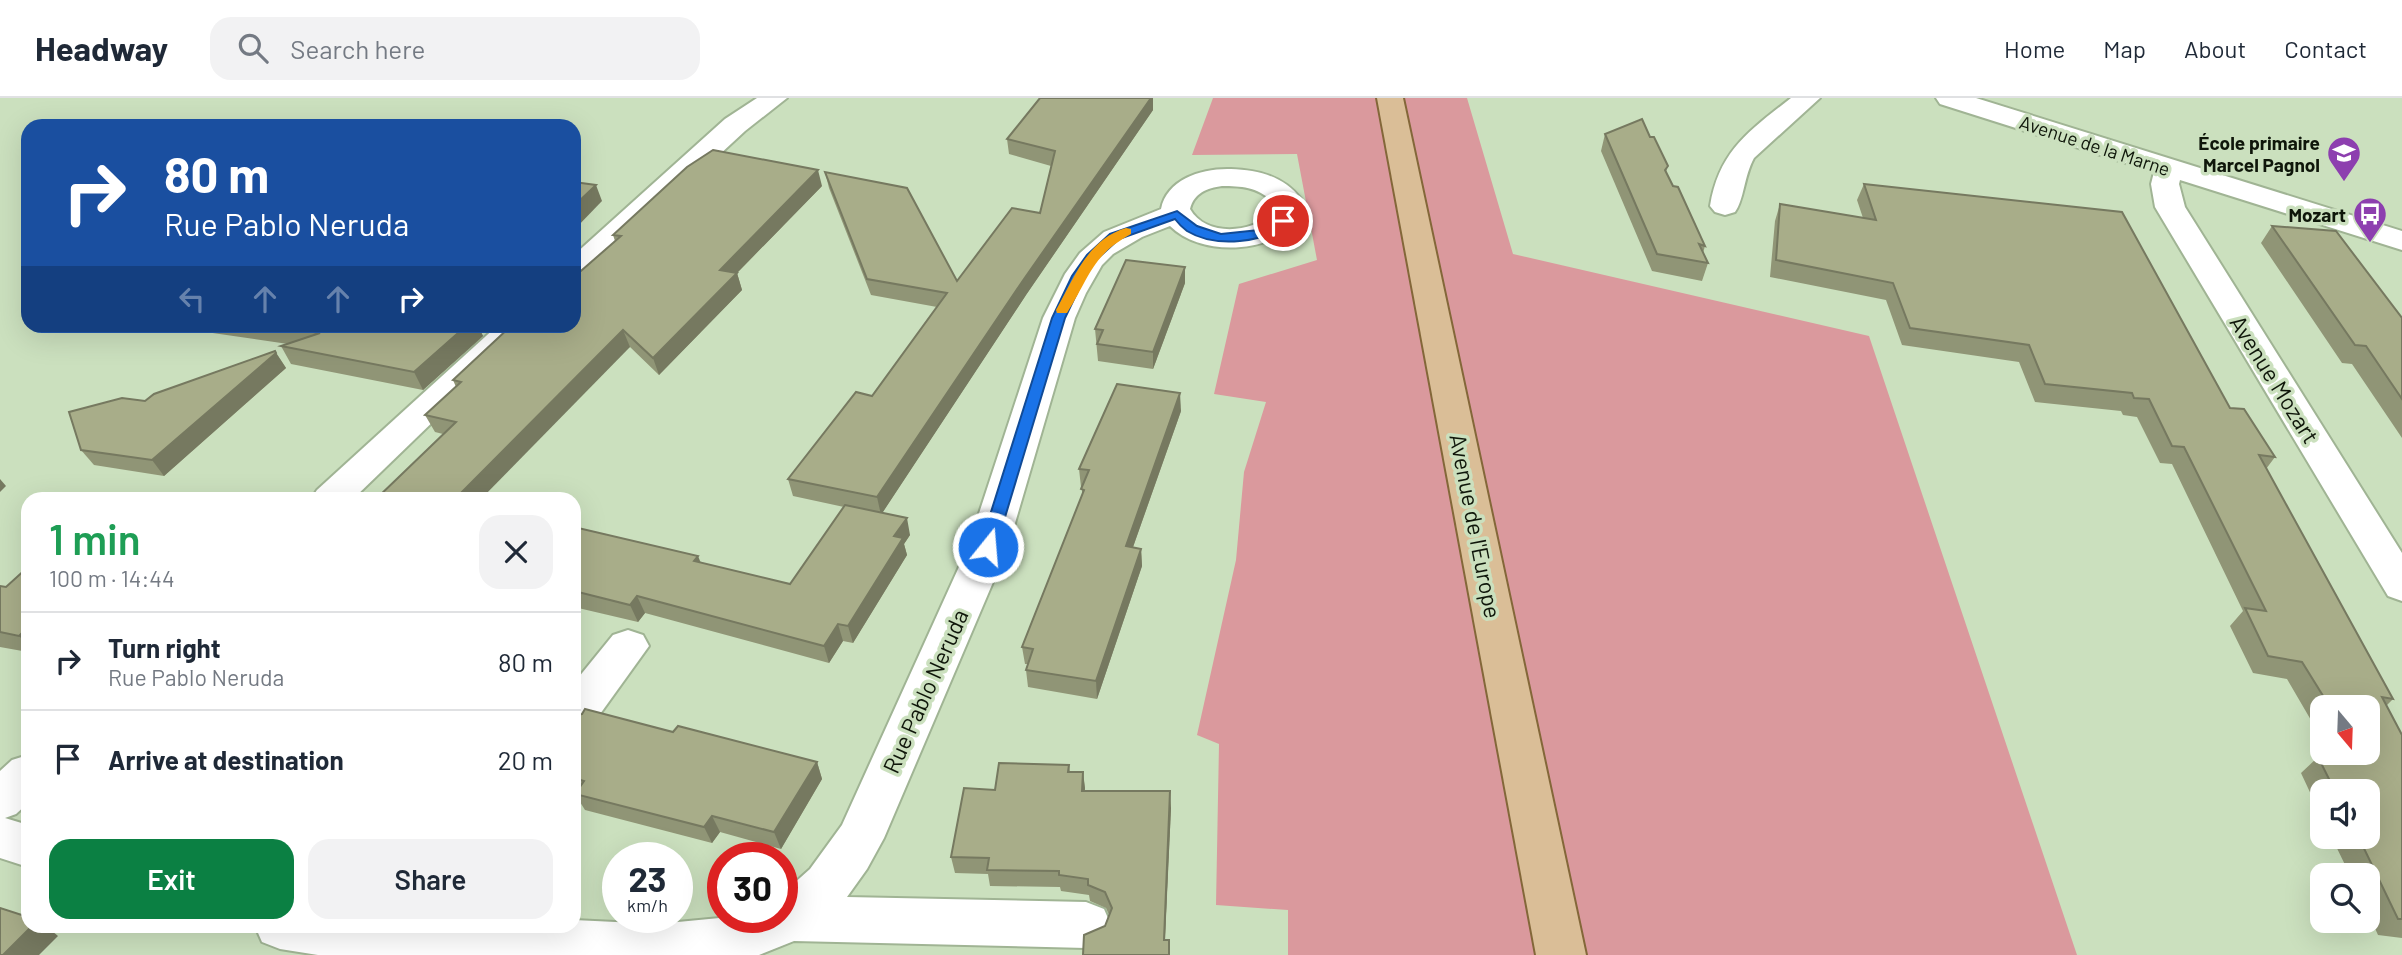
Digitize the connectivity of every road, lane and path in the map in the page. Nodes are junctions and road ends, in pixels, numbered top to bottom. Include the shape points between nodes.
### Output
1 (774, 98) edge
2 (1391, 98) edge
3 (1807, 98) edge
4 (1949, 98) edge
5 (2169, 169) junction
6 (1725, 206) dead end
7 (1177, 214) dead end
8 (2402, 241) edge
9 (581, 266) edge
10 (508, 333) edge
11 (338, 492) edge
12 (2402, 586) edge
13 (628, 646) dead end
14 (581, 706) edge
15 (21, 780) edge
16 (0, 800) edge
17 (0, 837) edge
18 (21, 844) edge
19 (798, 911) edge
20 (798, 919) edge
21 (1086, 925) dead end
22 (326, 933) edge
23 (357, 933) edge
24 (436, 933) edge
25 (757, 933) edge
26 (1029, 940) edge
27 (1561, 955) edge

1 - 9 street via 734,125
2 - 27 main road, Avenue de l'Europe
3 - 6 street via 1741,154 1732,167
4 - 5 street, Avenue de la Marne
5 - 8 street, Avenue de la Marne
5 - 12 street, Avenue Mozart via 2165,184 2169,207
7 - 19 street, Rue Pablo Neruda via 1115,237 1091,257 1079,276 1059,318 988,547 860,838 822,893
10 - 11 street
13 - 14 street
15 - 16 street
17 - 18 street
20 - 26 street, Rue Pablo Neruda
21 - 26 street, Rue Pablo Neruda
22 - 23 street, Rue Pablo Neruda
24 - 25 street, Rue Pablo Neruda via 679,949

